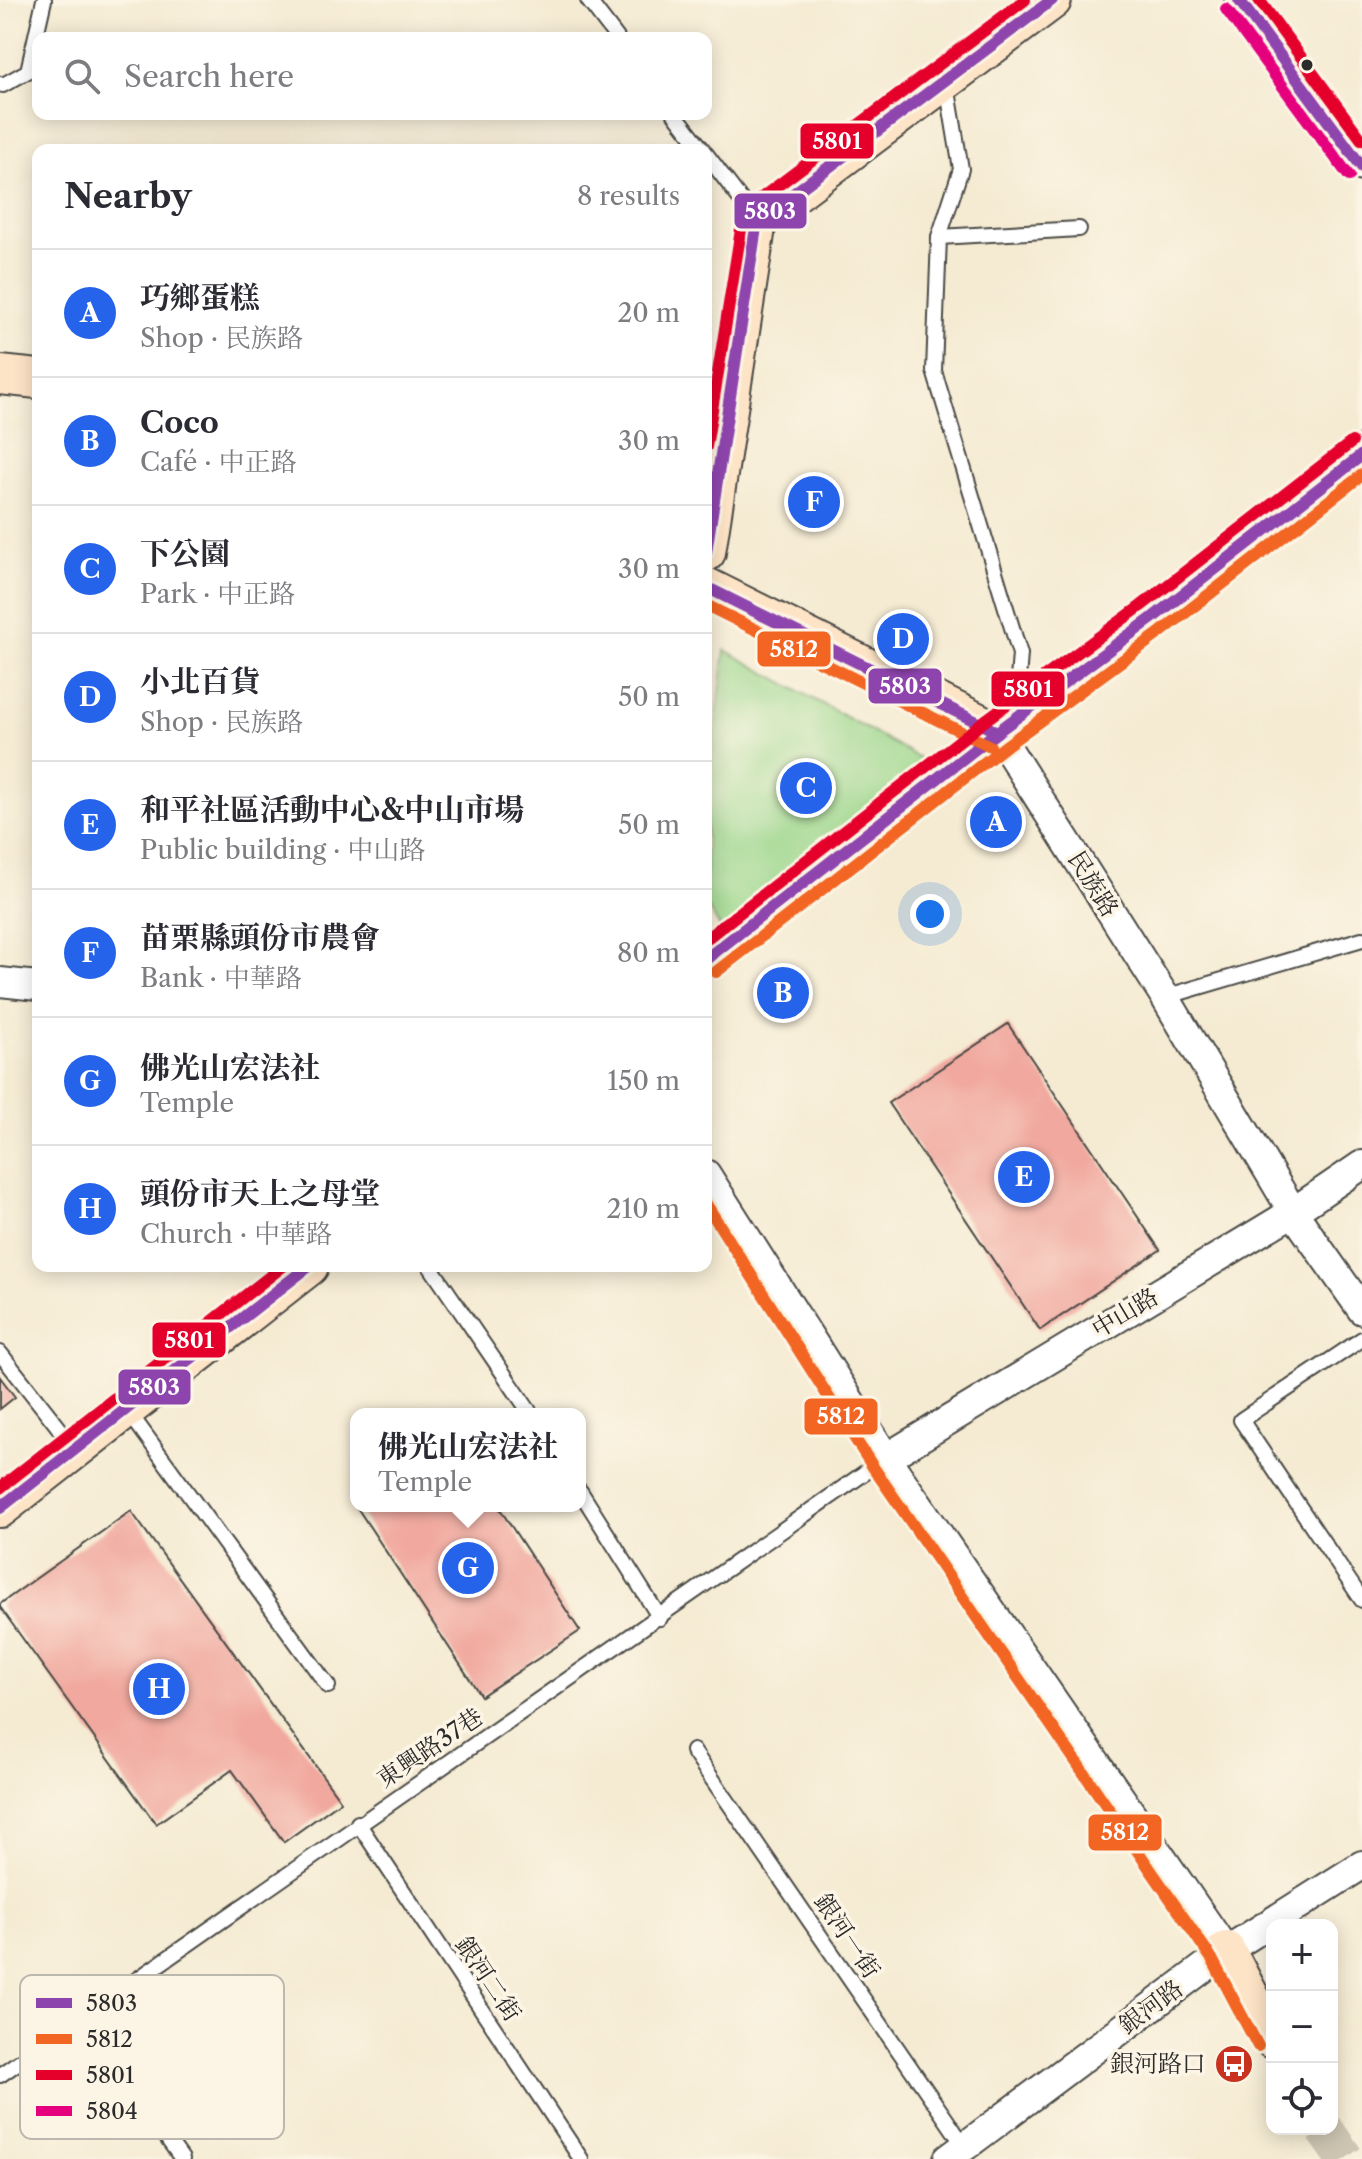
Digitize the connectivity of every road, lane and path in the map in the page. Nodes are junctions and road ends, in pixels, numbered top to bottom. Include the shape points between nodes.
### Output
1 (44, 0) edge
2 (588, 0) edge
3 (1052, 0) edge
4 (1239, 0) edge
5 (37, 32) edge
6 (612, 32) edge
7 (32, 53) edge
8 (946, 80) junction
9 (0, 84) edge
10 (680, 120) edge
11 (698, 144) edge
12 (712, 162) edge
13 (1362, 167) edge
14 (757, 221) junction
15 (1079, 229) dead end
16 (939, 237) junction
17 (0, 375) edge
18 (32, 378) edge
19 (1362, 455) edge
20 (712, 513) edge
21 (712, 590) edge
22 (997, 732) junction
23 (1362, 939) edge
24 (712, 954) edge
25 (0, 982) edge
26 (32, 985) edge
27 (1165, 997) junction
28 (1362, 1165) edge
29 (712, 1183) edge
30 (1293, 1212) junction
31 (301, 1272) edge
32 (434, 1272) edge
33 (1362, 1310) edge
34 (1362, 1339) edge
35 (0, 1353) edge
36 (527, 1408) edge
37 (127, 1409) junction
38 (75, 1449) junction
39 (886, 1458) junction
40 (586, 1501) edge
41 (0, 1508) edge
42 (1362, 1600) edge
43 (660, 1618) junction
44 (328, 1686) dead end
45 (693, 1751) dead end
46 (358, 1823) junction
47 (1362, 1865) edge
48 (1226, 1951) junction
49 (142, 1975) edge
50 (1266, 2028) edge
51 (20, 2061) edge
52 (0, 2075) edge
53 (168, 2139) edge
54 (956, 2153) edge
55 (182, 2159) edge
56 (581, 2159) edge

1 - 5 lane
2 - 6 lane
3 - 8 street
4 - 13 street
7 - 9 lane via 28,71
8 - 14 street
8 - 16 lane via 961,169
10 - 11 lane
12 - 14 lane
14 - 20 street
15 - 16 lane
16 - 22 lane via 934,371 1020,654 1016,705
17 - 18 street
19 - 22 street
21 - 22 street
22 - 24 street
22 - 27 street, 民族路
23 - 27 lane
25 - 26 street
27 - 30 street, 民族路
28 - 30 street, 中山路
29 - 39 street
30 - 33 street, 民族路
30 - 39 street, 中山路
31 - 37 street
32 - 36 lane
34 - 42 lane via 1241,1420
35 - 38 lane
37 - 38 street
37 - 44 lane
38 - 41 street
39 - 43 lane, 東興路37巷
39 - 48 street
40 - 43 lane
43 - 46 lane, 東興路37巷
45 - 54 lane, 銀河一街
46 - 49 lane, 東興路37巷
46 - 56 lane, 銀河二街
47 - 48 street, 銀河路
48 - 50 street
48 - 54 street, 銀河路
51 - 52 lane, 東興路37巷
53 - 55 lane

